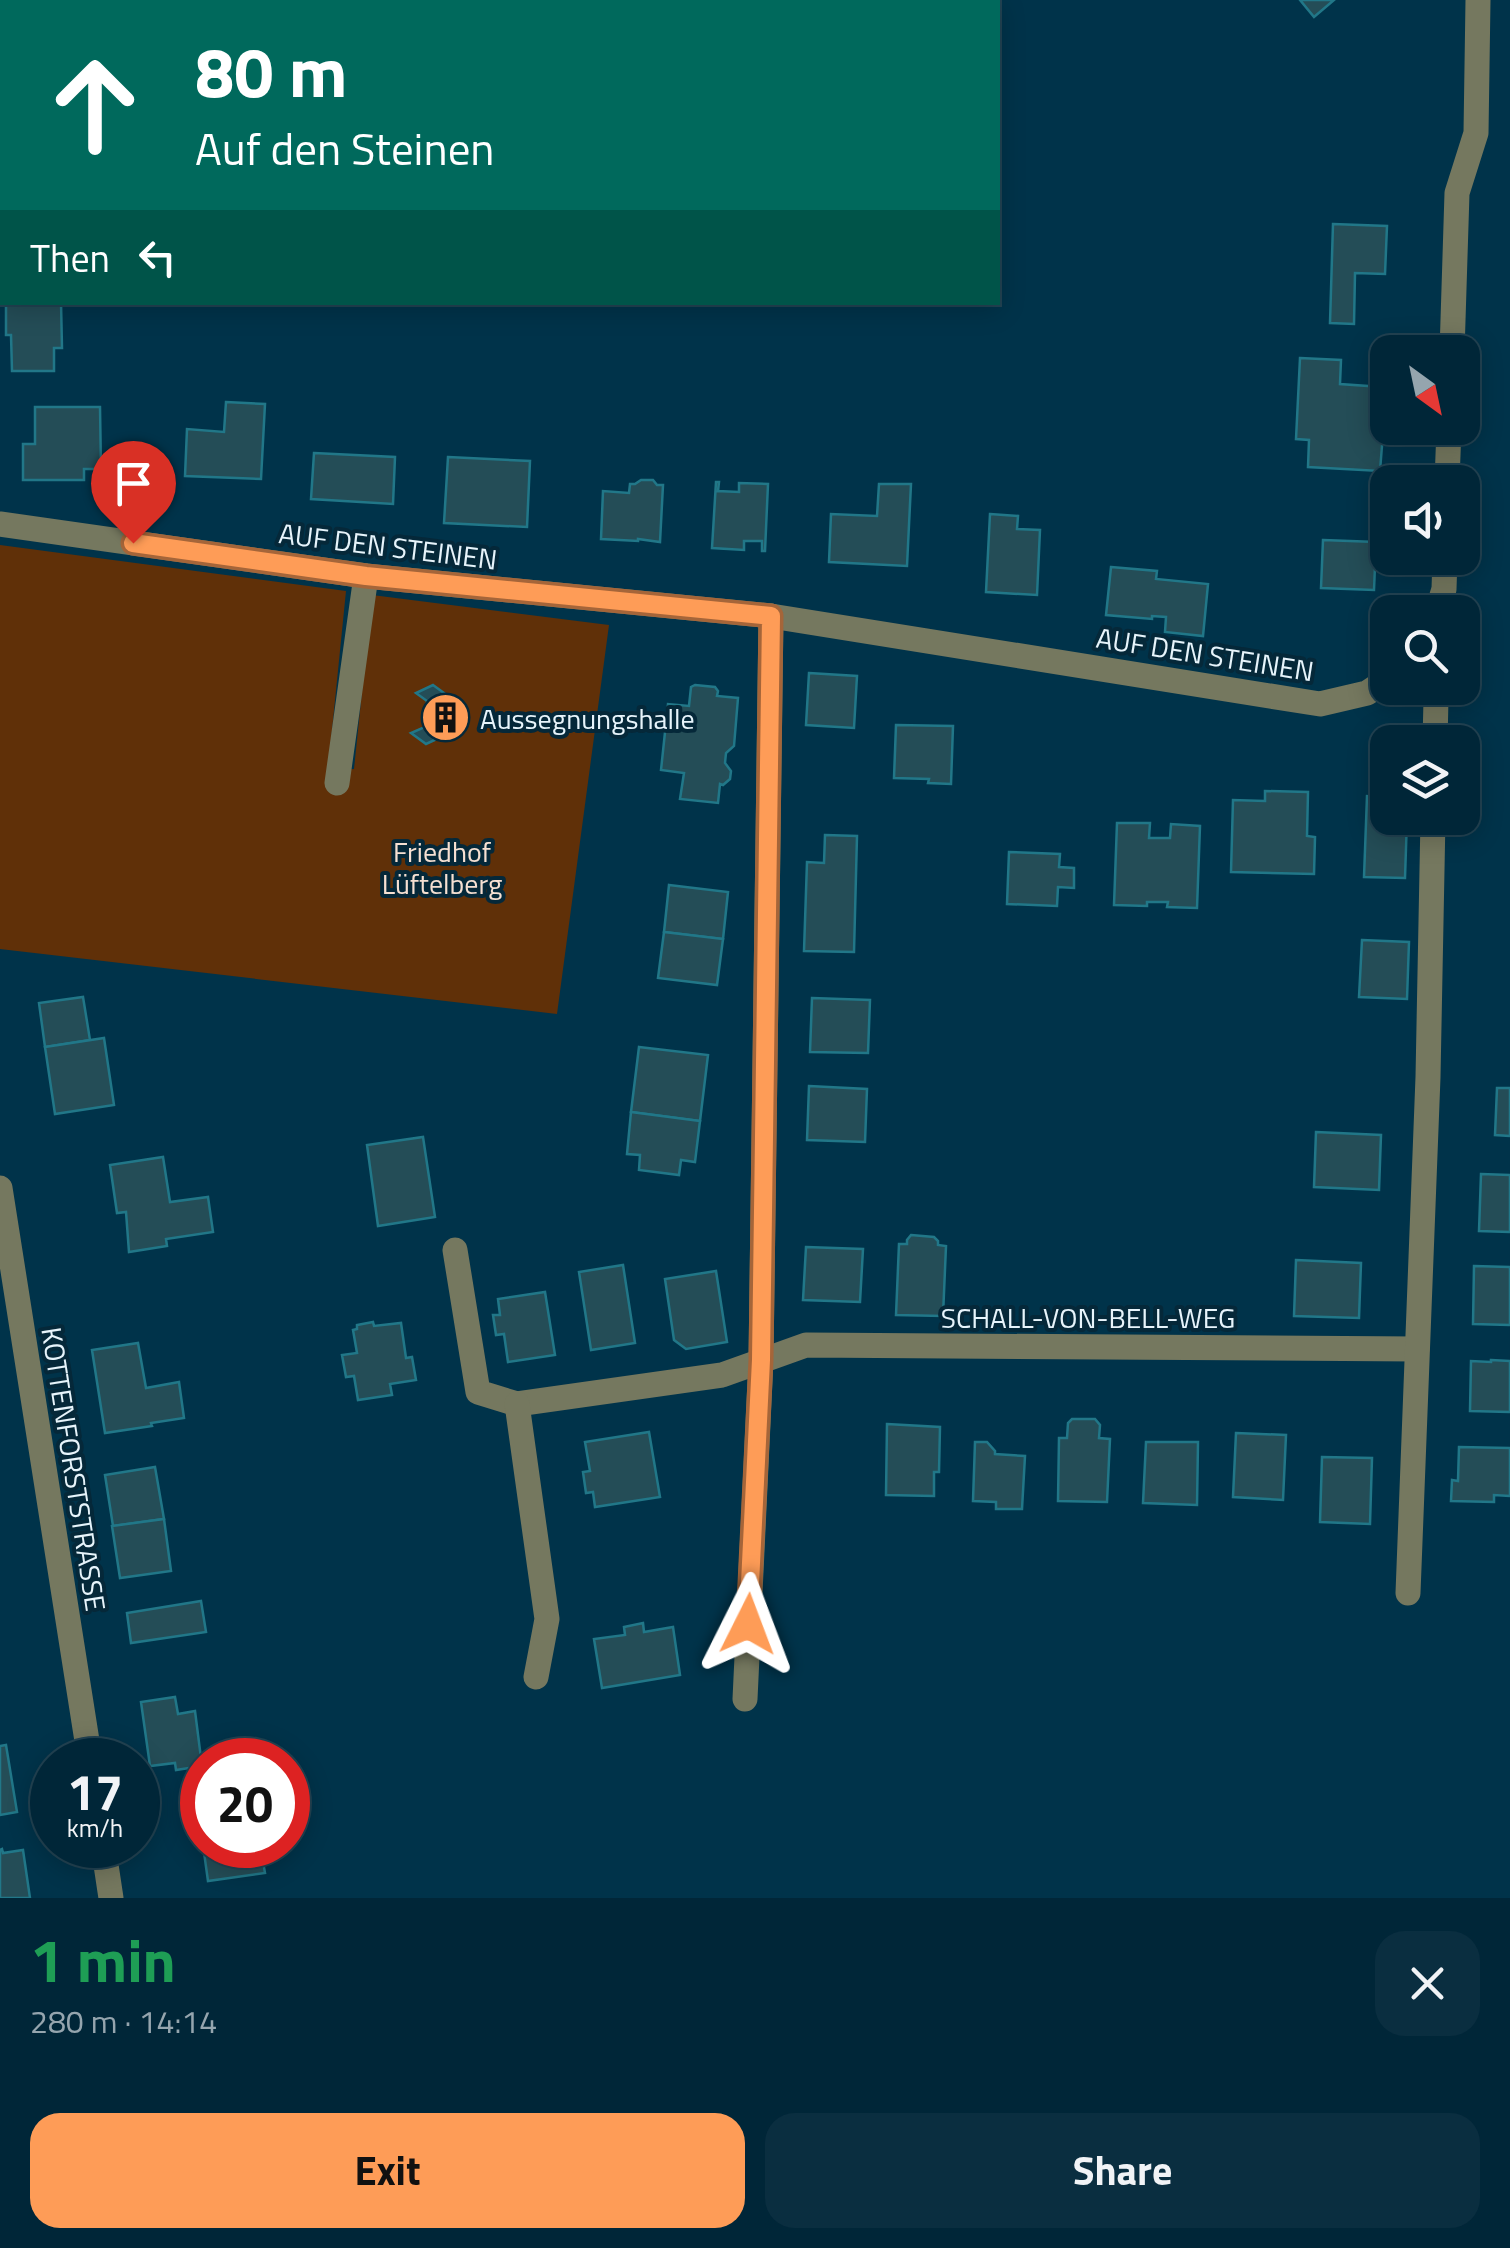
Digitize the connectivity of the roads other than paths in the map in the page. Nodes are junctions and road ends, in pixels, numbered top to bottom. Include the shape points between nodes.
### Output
1 (1478, 0) edge
2 (1453, 335) edge
3 (0, 524) edge
4 (366, 576) junction
5 (771, 616) junction
6 (1370, 691) edge
7 (337, 784) dead end
8 (1434, 835) edge
9 (0, 1188) edge
10 (455, 1250) dead end
11 (1416, 1349) junction
12 (761, 1360) junction
13 (517, 1404) junction
14 (1408, 1593) dead end
15 (536, 1676) dead end
16 (745, 1699) dead end
17 (87, 1738) edge
18 (106, 1868) edge
19 (111, 1898) edge

1 - 2 street via 1476,134 1457,193
3 - 4 street, AUF DEN STEINEN
4 - 5 street, AUF DEN STEINEN
4 - 7 street
5 - 6 street, AUF DEN STEINEN via 1320,704
5 - 12 street
8 - 11 street
9 - 17 street, KOTTENFORSTSTRASSE
10 - 13 street via 478,1392
11 - 12 street, SCHALL-VON-BELL-WEG via 806,1345
11 - 14 street
12 - 13 street, SCHALL-VON-BELL-WEG via 722,1375
12 - 16 street
13 - 15 street via 547,1619
18 - 19 street

